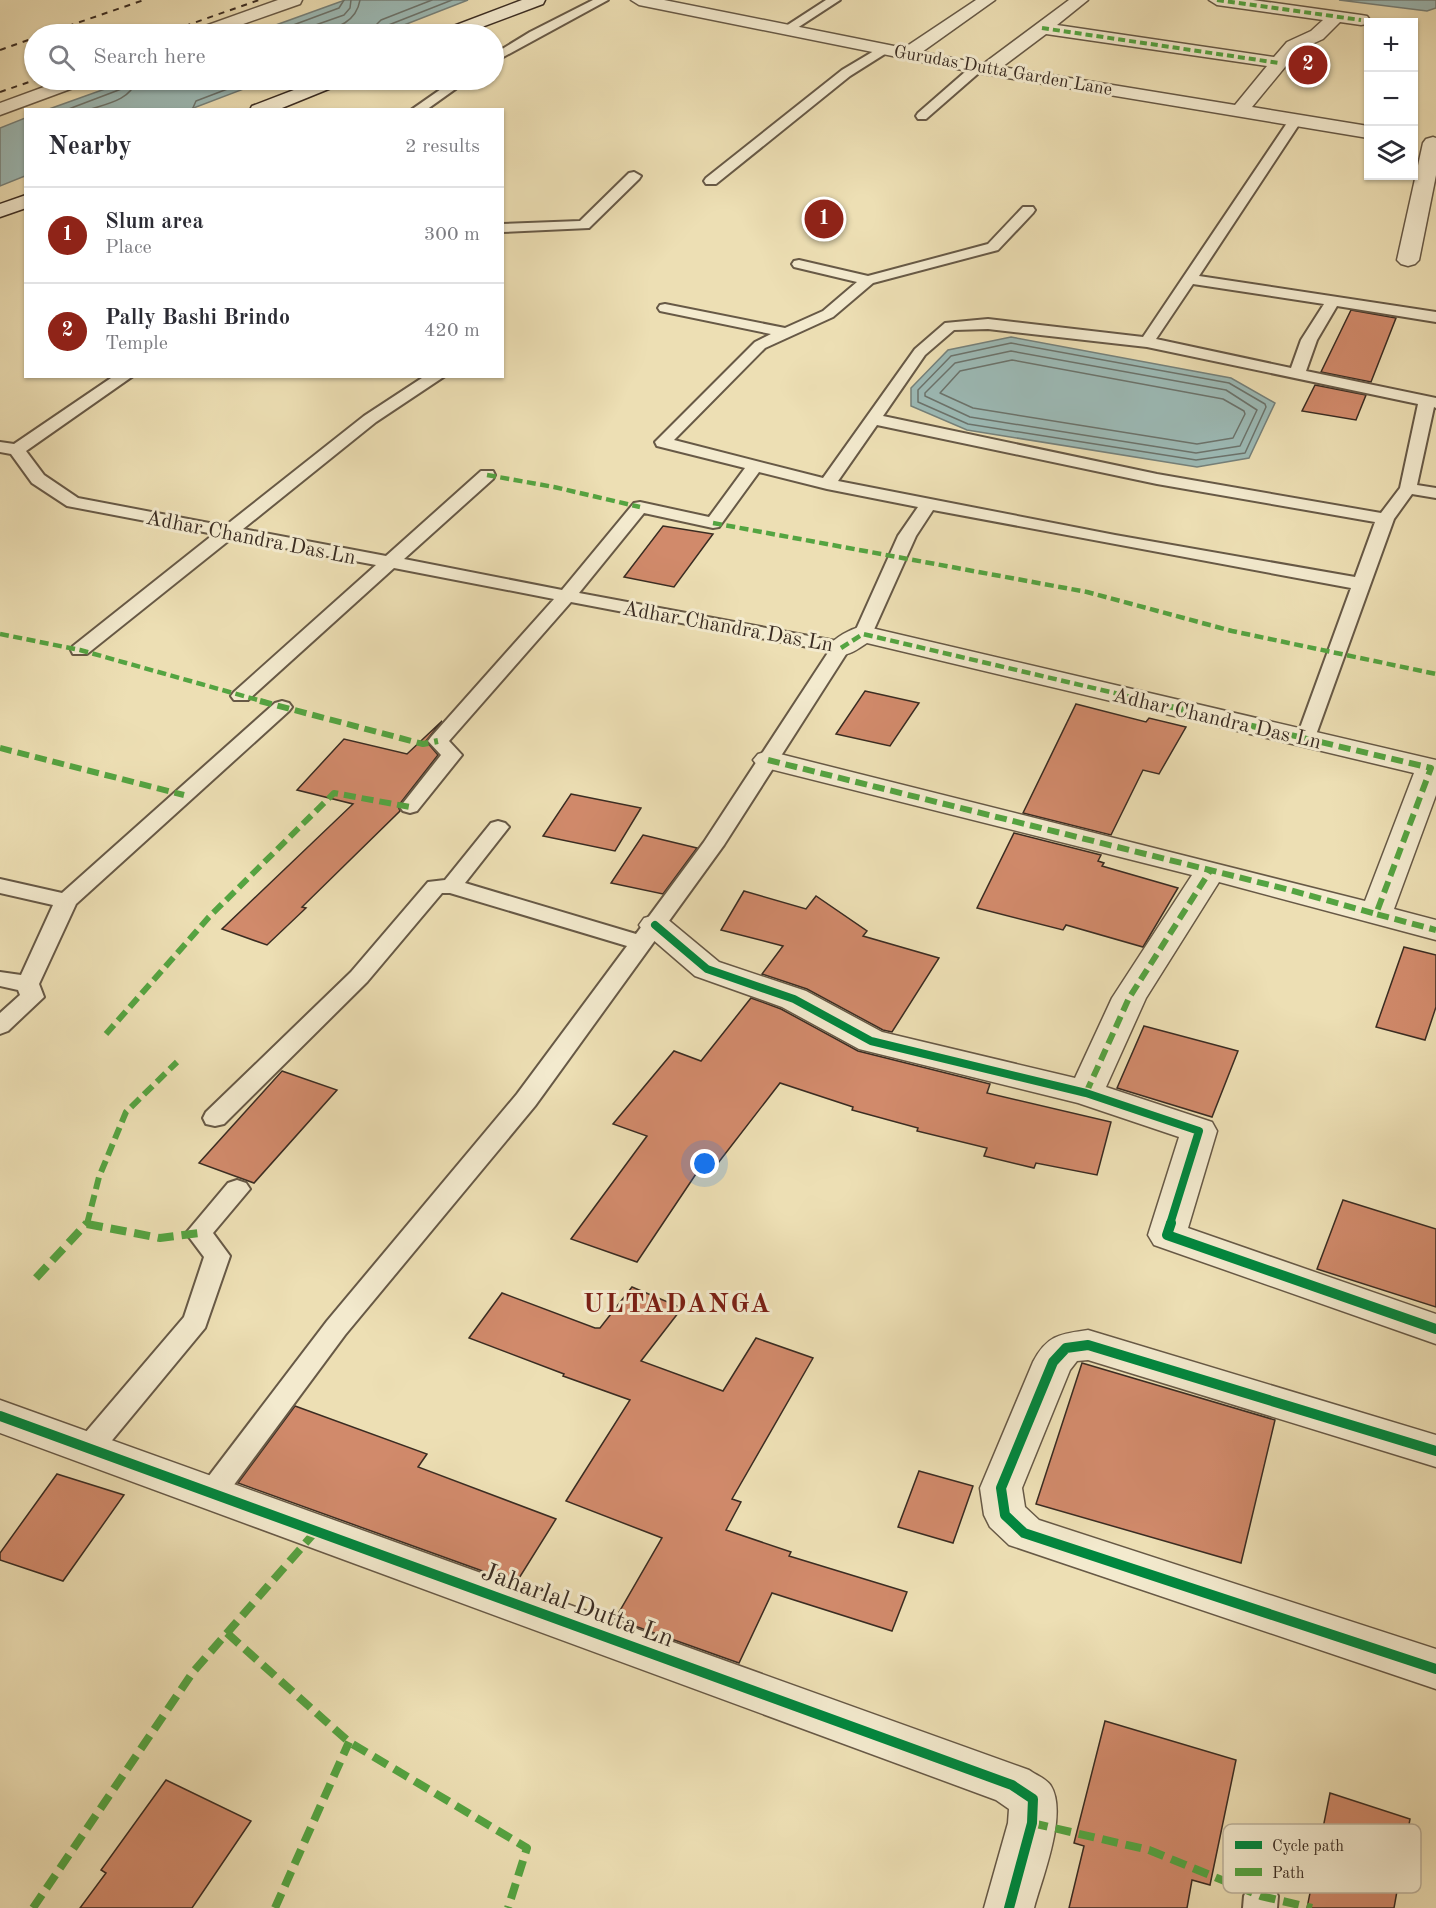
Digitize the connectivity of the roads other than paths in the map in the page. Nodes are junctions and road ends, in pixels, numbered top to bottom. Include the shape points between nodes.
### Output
1 (294, 0) edge
2 (537, 0) edge
3 (602, 0) edge
4 (639, 0) edge
5 (834, 0) edge
6 (987, 0) edge
7 (1080, 0) edge
8 (1217, 0) edge
9 (1335, 17) junction
10 (1361, 21) dead end
11 (228, 24) edge
12 (475, 24) edge
13 (1042, 28) junction
14 (787, 30) junction
15 (884, 49) junction
16 (504, 53) edge
17 (907, 54) junction
18 (1279, 63) junction
19 (982, 69) junction
20 (51, 90) edge
21 (310, 90) edge
22 (447, 90) edge
23 (264, 108) edge
24 (420, 108) edge
25 (0, 109) edge
26 (1239, 111) junction
27 (922, 116) dead end
28 (1296, 120) junction
29 (1364, 131) edge
30 (1427, 142) edge
31 (634, 176) dead end
32 (711, 181) dead end
33 (24, 202) edge
34 (1028, 210) dead end
35 (0, 211) edge
36 (504, 228) edge
37 (1408, 260) dead end
38 (799, 264) dead end
39 (1189, 279) junction
40 (868, 280) junction
41 (1333, 301) junction
42 (665, 308) dead end
43 (1436, 317) edge
44 (787, 333) junction
45 (1147, 342) junction
46 (1298, 374) junction
47 (122, 378) edge
48 (434, 378) edge
49 (1432, 402) edge
50 (873, 419) junction
51 (8, 449) edge
52 (755, 466) junction
53 (487, 475) dead end
54 (827, 484) junction
55 (1408, 488) junction
56 (1436, 493) edge
57 (928, 504) junction
58 (1385, 519) junction
59 (227, 531) junction
60 (388, 564) junction
61 (1362, 584) junction
62 (566, 597) junction
63 (852, 641) junction
64 (80, 650) dead end
65 (241, 696) dead end
66 (282, 707) dead end
67 (1306, 739) junction
68 (768, 760) junction
69 (410, 807) dead end
70 (498, 827) dead end
71 (1210, 872) junction
72 (0, 886) edge
73 (451, 886) junction
74 (66, 901) junction
75 (1376, 914) junction
76 (1436, 930) edge
77 (648, 934) junction
78 (0, 979) edge
79 (28, 984) junction
80 (0, 1026) edge
81 (1086, 1093) junction
82 (215, 1118) dead end
83 (237, 1189) dead end
84 (1436, 1329) edge
85 (0, 1416) edge
86 (89, 1448) junction
87 (1436, 1451) edge
88 (212, 1493) junction
89 (1436, 1669) edge
90 (1009, 1908) edge

1 - 11 street
2 - 12 street
3 - 16 lane
4 - 14 street, Gurudas Dutta Garden Lane
5 - 14 lane
6 - 17 street
7 - 13 street
8 - 9 street
9 - 10 street
9 - 18 street via 1317,36 1293,46
13 - 18 street
13 - 19 street
14 - 15 street, Gurudas Dutta Garden Lane
15 - 17 street, Gurudas Dutta Garden Lane
15 - 32 lane via 846,73
17 - 19 street, Gurudas Dutta Garden Lane
18 - 26 street
19 - 26 street, Gurudas Dutta Garden Lane
19 - 27 lane
20 - 25 street
21 - 23 street
22 - 24 lane
26 - 28 street, Gurudas Dutta Garden Lane
28 - 29 street, Gurudas Dutta Garden Lane
28 - 39 lane
30 - 37 street
31 - 36 lane via 584,225
33 - 35 street
34 - 40 lane via 993,247
38 - 40 lane
39 - 41 lane
39 - 45 lane
40 - 44 lane via 828,314
41 - 43 lane
41 - 46 lane via 1309,340
42 - 44 lane
44 - 52 lane via 759,345 663,442
45 - 46 lane
45 - 50 lane via 988,324 950,326 920,352
46 - 49 lane
47 - 51 lane
48 - 59 lane via 370,419
49 - 55 lane
50 - 54 lane
50 - 58 lane via 1157,479
51 - 59 lane, Adhar Chandra Das Ln via 38,479 73,502
52 - 54 lane
52 - 62 lane via 713,524 640,507
53 - 60 lane
54 - 57 lane
55 - 56 lane
55 - 58 lane
57 - 61 lane
57 - 63 lane
58 - 61 lane
59 - 60 lane, Adhar Chandra Das Ln
59 - 64 lane
60 - 62 lane, Adhar Chandra Das Ln
60 - 65 lane
61 - 67 lane
62 - 63 lane, Adhar Chandra Das Ln
62 - 69 lane via 438,741 452,755
63 - 67 street, Adhar Chandra Das Ln
63 - 68 lane
66 - 74 lane
67 - 75 street, Adhar Chandra Das Ln via 1431,768
68 - 71 street
68 - 77 lane
70 - 73 lane
71 - 75 street
71 - 81 street via 1129,998
72 - 74 lane
73 - 77 lane
73 - 82 lane via 436,887 359,977
74 - 79 lane
75 - 76 street
77 - 81 street via 706,969 794,999 871,1041
77 - 88 lane via 526,1100 336,1328
78 - 79 lane
79 - 80 lane via 32,997
81 - 84 street via 1199,1131 1167,1235
83 - 86 lane via 199,1233 217,1256 196,1321
85 - 86 street, Jaharlal Dutta Ln
86 - 88 street, Jaharlal Dutta Ln
87 - 89 street via 1088,1346 1066,1348 1053,1362 1001,1488 1005,1515 1024,1533
88 - 90 street, Jaharlal Dutta Ln via 1012,1785 1033,1799 1032,1823

